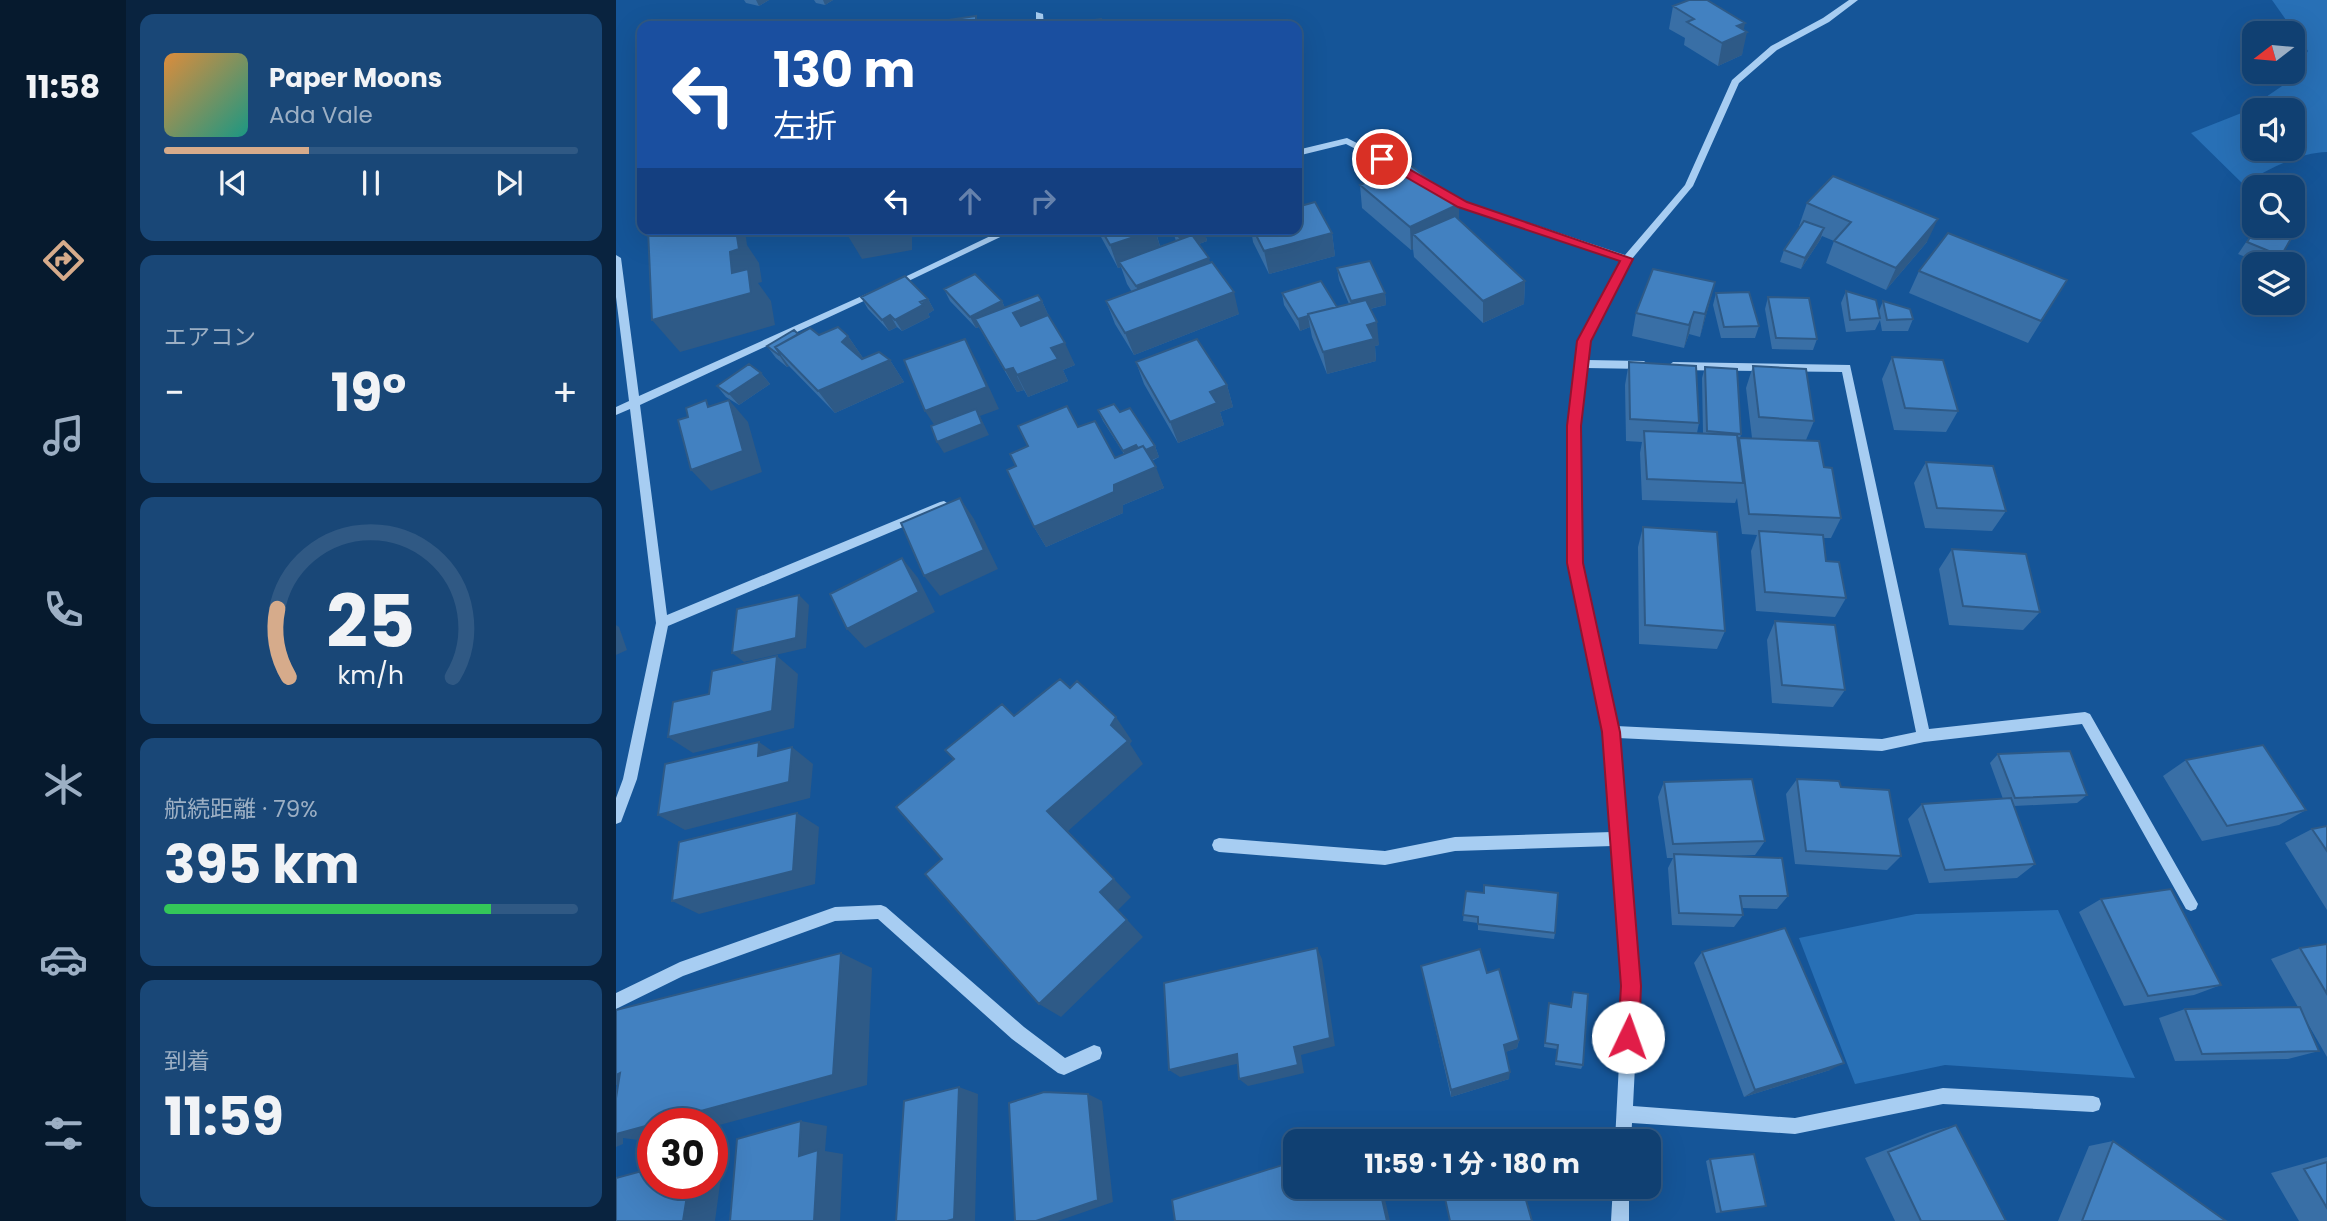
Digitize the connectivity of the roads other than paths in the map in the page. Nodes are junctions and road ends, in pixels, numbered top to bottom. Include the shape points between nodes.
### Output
1 (1854, 0) edge
2 (1039, 14) dead end
3 (1040, 21) edge
4 (1302, 152) edge
5 (1421, 180) edge
6 (1431, 186) edge
7 (1000, 235) edge
8 (616, 258) edge
9 (1627, 259) junction
10 (1581, 365) junction
11 (1650, 365) edge
12 (1664, 366) edge
13 (636, 402) junction
14 (616, 411) edge
15 (945, 505) edge
16 (663, 623) junction
17 (1611, 732) junction
18 (1924, 736) junction
19 (616, 817) edge
20 (1620, 839) junction
21 (1219, 845) dead end
22 (2191, 904) dead end
23 (616, 1001) edge
24 (1094, 1053) dead end
25 (2093, 1104) dead end
26 (1625, 1114) junction
27 (1624, 1129) edge
28 (1621, 1199) edge
29 (1620, 1221) edge

1 - 9 street via 1774,47 1735,82 1689,186
2 - 3 street
4 - 5 street via 1347,141
6 - 9 street via 1463,204
7 - 13 street
8 - 13 street
9 - 10 street via 1584,341
10 - 11 street
10 - 17 street via 1574,426 1575,563
12 - 18 street via 1846,368
13 - 14 street
13 - 16 street
15 - 16 street
16 - 19 street via 630,779
17 - 18 street via 1882,745
17 - 20 street
18 - 22 street via 2085,718
20 - 21 street via 1455,844 1385,858
20 - 26 street via 1631,986
23 - 24 street via 680,970 835,914 881,912 1017,1033 1064,1067
25 - 26 street via 1942,1096 1795,1126
26 - 27 street
28 - 29 street

